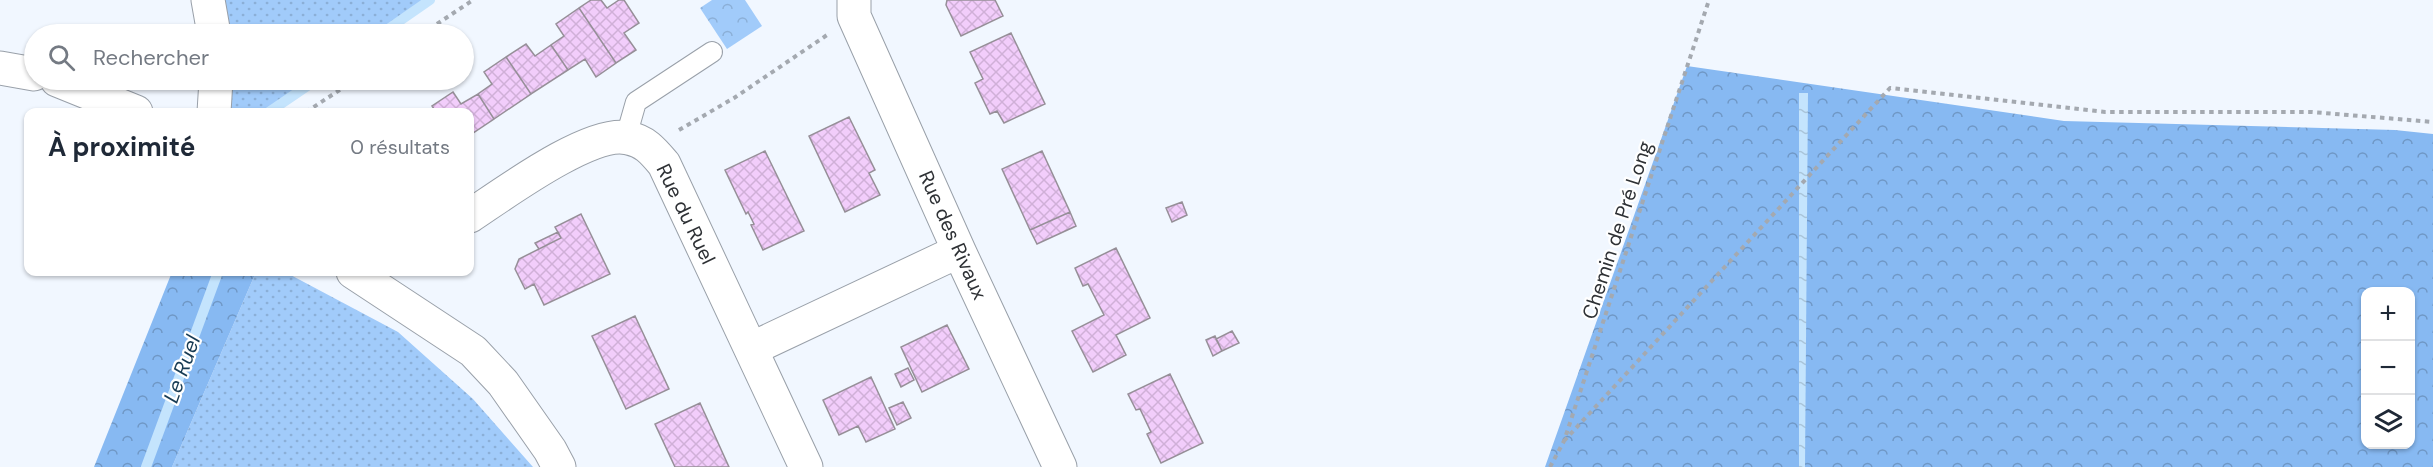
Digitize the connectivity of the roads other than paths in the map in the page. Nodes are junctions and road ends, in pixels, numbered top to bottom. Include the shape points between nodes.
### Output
1 (208, 0) edge
2 (854, 8) edge
3 (212, 24) edge
4 (712, 52) dead end
5 (0, 68) edge
6 (24, 72) edge
7 (82, 90) edge
8 (215, 90) edge
9 (126, 108) edge
10 (214, 108) edge
11 (638, 142) junction
12 (474, 213) edge
13 (959, 251) junction
14 (369, 276) edge
15 (751, 349) junction
16 (559, 467) edge
17 (806, 467) edge
18 (1060, 467) edge

1 - 3 street
2 - 13 street, Rue des Rivaux
4 - 11 lane via 636,102
5 - 6 street
7 - 9 street
8 - 10 street
11 - 12 street via 601,141 566,154
11 - 15 street, Rue du Ruel via 664,164
13 - 15 street
13 - 18 street, Rue des Rivaux
14 - 16 street via 473,351 503,382
15 - 17 street, Rue du Ruel

